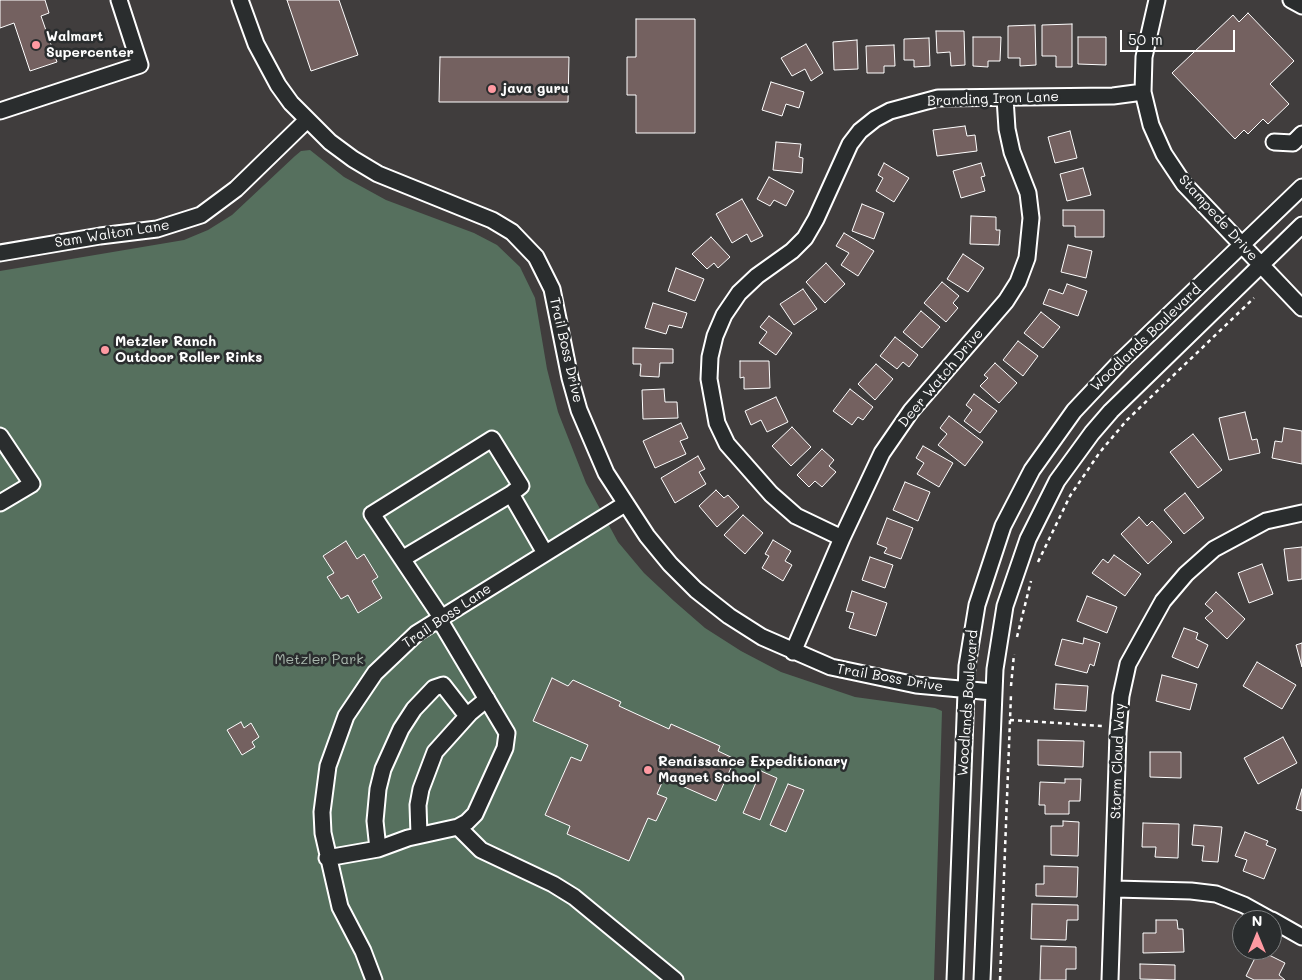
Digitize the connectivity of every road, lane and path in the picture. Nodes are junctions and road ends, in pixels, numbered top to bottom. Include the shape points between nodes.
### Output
1 (119, 0) edge
2 (240, 0) edge
3 (1157, 0) edge
4 (1291, 0) edge
5 (1302, 6) edge
6 (1143, 92) junction
7 (1006, 98) junction
8 (0, 111) edge
9 (307, 120) junction
10 (1302, 134) edge
11 (1274, 142) dead end
12 (1302, 187) edge
13 (1302, 225) edge
14 (1242, 246) junction
15 (0, 254) edge
16 (1261, 265) junction
17 (1254, 298) dead end
18 (1302, 308) edge
19 (0, 436) edge
20 (511, 494) junction
21 (0, 503) edge
22 (625, 504) junction
23 (1302, 513) edge
24 (842, 538) junction
25 (545, 553) junction
26 (402, 559) junction
27 (1036, 566) dead end
28 (1033, 575) dead end
29 (440, 618) junction
30 (1017, 638) dead end
31 (1015, 647) dead end
32 (793, 652) junction
33 (966, 690) junction
34 (993, 692) junction
35 (487, 698) junction
36 (467, 716) junction
37 (1010, 720) junction
38 (1103, 726) dead end
39 (458, 827) junction
40 (419, 836) junction
41 (378, 849) junction
42 (328, 858) junction
43 (1115, 889) junction
44 (1253, 910) edge
45 (1282, 926) edge
46 (1302, 937) edge
47 (374, 980) edge
48 (675, 980) edge
49 (955, 980) edge
50 (982, 980) edge
51 (1000, 980) edge
52 (1110, 980) edge

1 - 8 street via 140,64
2 - 9 street, Trail Boss Drive via 266,65 291,103
3 - 6 street, Stampede Drive via 1145,48
4 - 5 street
6 - 7 street, Branding Iron Lane via 1113,96
6 - 14 street, Stampede Drive via 1150,125 1164,154 1184,184
7 - 24 street, Deer Watch Drive via 1007,129 1012,152 1028,192 1031,218 1024,266 1006,301 895,432
7 - 24 street, Branding Iron Lane via 938,98 913,103 875,119 850,144 805,238 739,293 714,336 710,357 711,399 727,444 764,487 796,516
9 - 15 street, Sam Walton Lane via 236,190 201,215 157,229
9 - 22 street, Trail Boss Drive via 330,142 369,169 492,220 526,244 552,290 570,378 588,434
10 - 11 street via 1293,143
12 - 14 street, Woodlands Boulevard
13 - 16 street, Woodlands Boulevard
14 - 16 street, Stampede Drive
14 - 33 street, Woodlands Boulevard via 1086,398 1055,434 1032,470 1003,526 984,578 972,633
16 - 18 street, Stampede Drive
16 - 34 street, Woodlands Boulevard via 1112,410 1057,481 1028,539 1007,599
17 - 27 path via 1127,420 1100,452 1066,503
19 - 21 street via 32,484
20 - 25 street
20 - 26 street
20 - 26 street via 521,486 492,439 372,514
22 - 25 street, Trail Boss Lane
22 - 32 street, Trail Boss Drive via 670,564 696,590 729,616
23 - 43 street, Storm Cloud Way via 1266,521 1214,549 1168,594 1128,664 1121,696
24 - 32 street, Deer Watch Drive
25 - 29 street, Trail Boss Lane
26 - 29 street
28 - 30 path
29 - 35 street
29 - 42 street, Trail Boss Lane via 397,650 375,673 346,716 330,758 324,789 322,819
31 - 37 path
32 - 33 street, Trail Boss Drive via 831,667 873,678
33 - 34 street, Trail Boss Drive
33 - 49 street, Woodlands Boulevard
34 - 50 street, Woodlands Boulevard
35 - 36 street
35 - 39 street via 505,726 507,740 475,814
36 - 40 street via 435,752 427,770 418,805
36 - 41 street via 443,685 434,688 414,709 383,769 375,821
37 - 38 path
37 - 51 path
39 - 40 street
39 - 48 street via 481,850 574,897
40 - 41 street
41 - 42 street
42 - 47 street, Trail Boss Lane via 340,908
43 - 44 street via 1216,894
43 - 52 street, Storm Cloud Way
45 - 46 street

